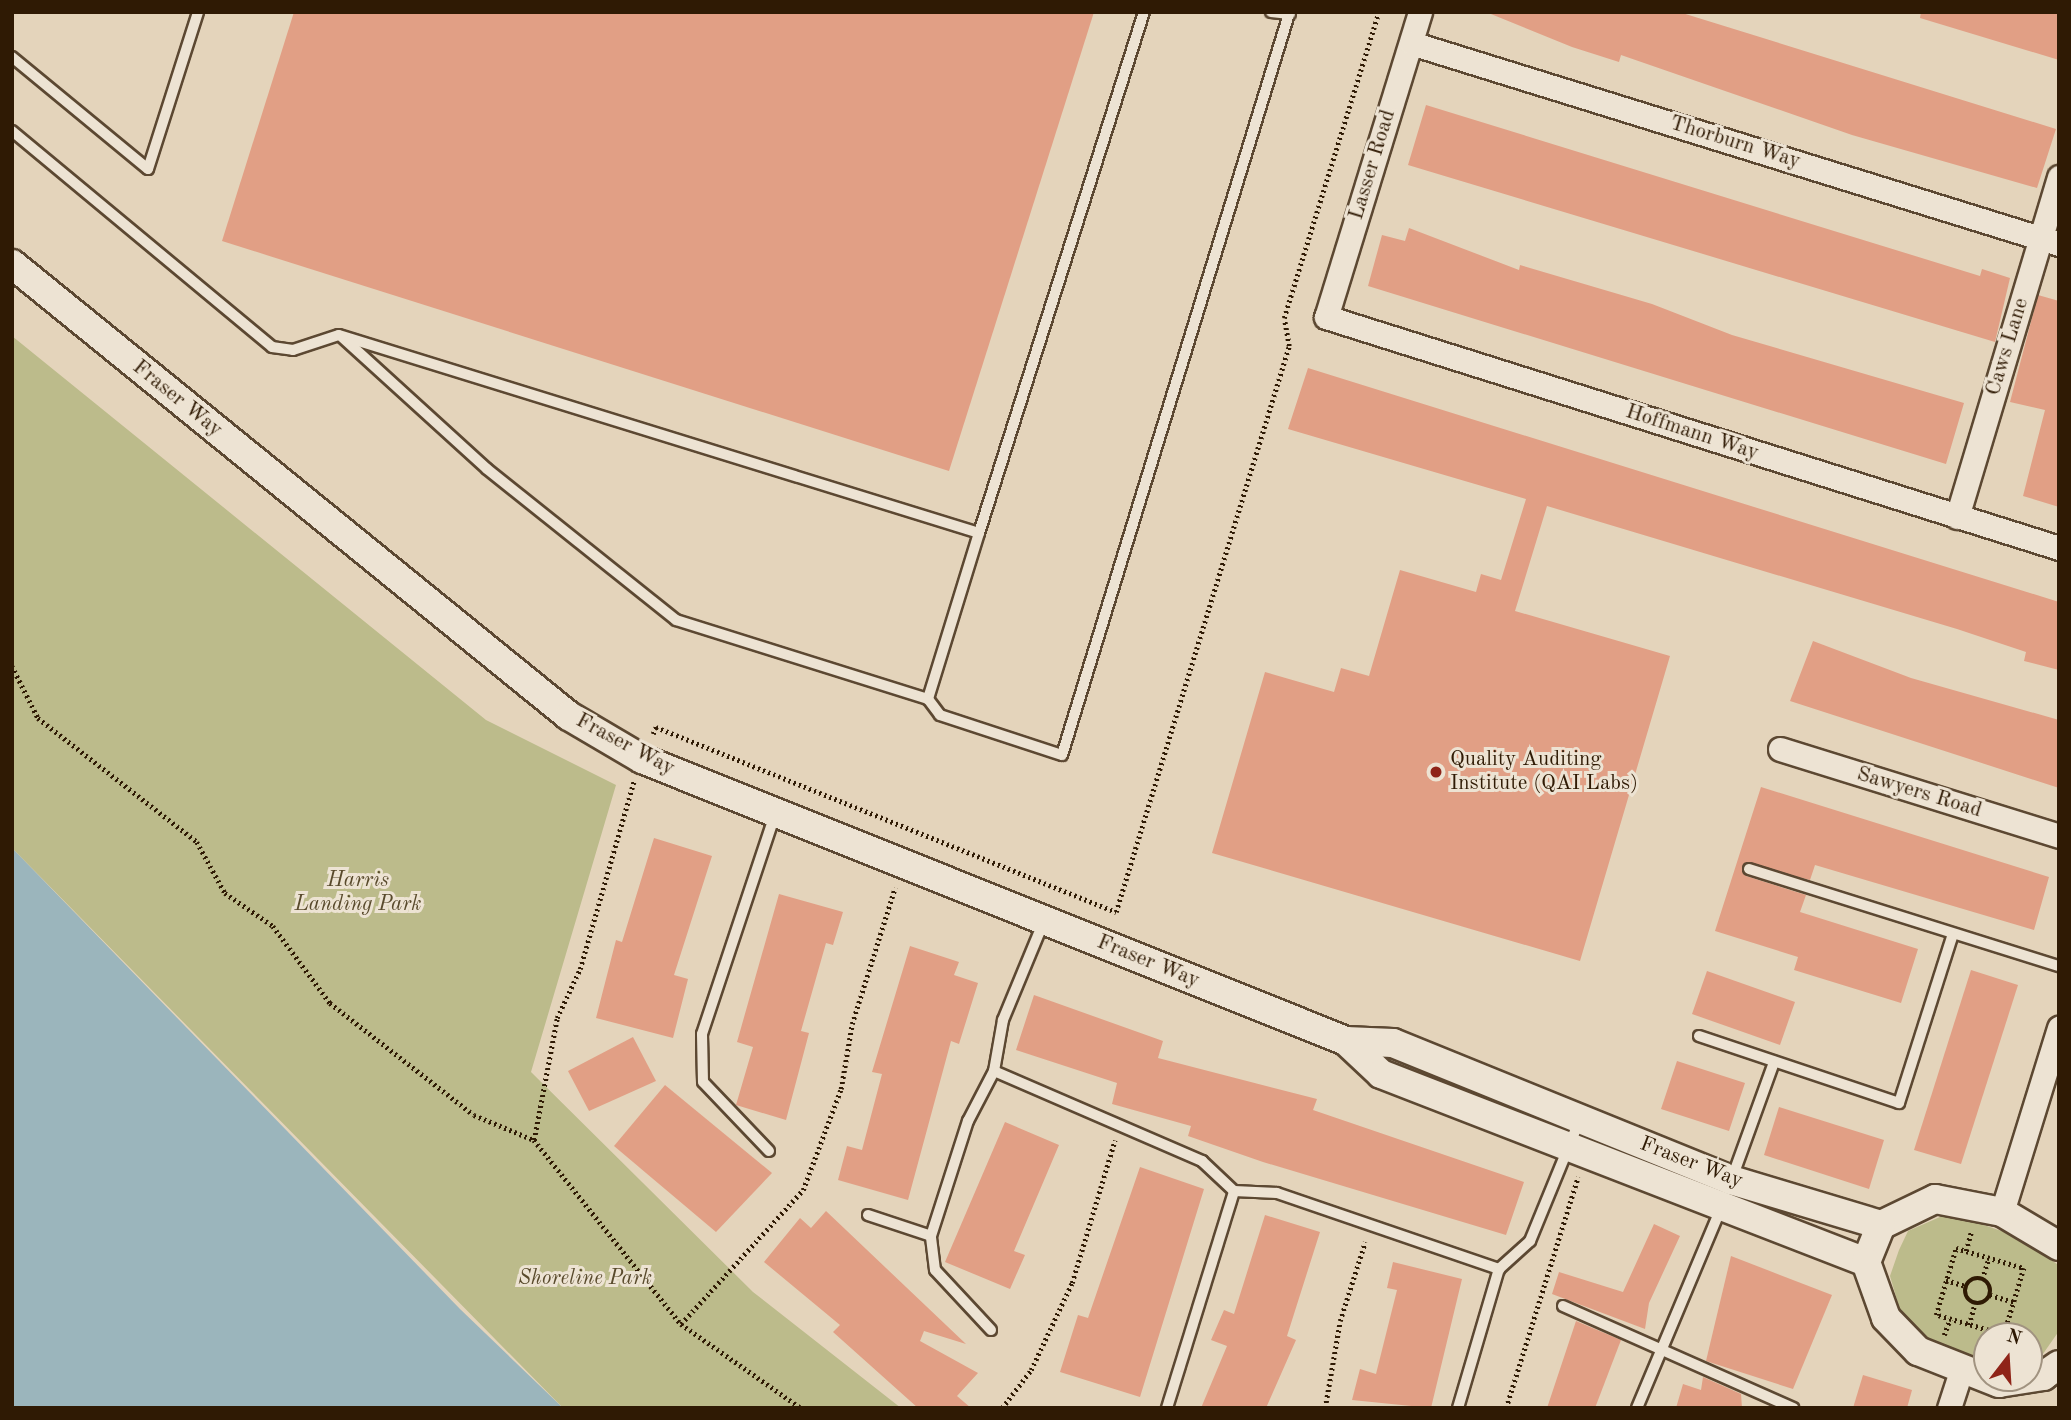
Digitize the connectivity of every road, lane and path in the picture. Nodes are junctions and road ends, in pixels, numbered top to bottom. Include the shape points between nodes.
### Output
1 (198, 12) edge
2 (1144, 12) edge
3 (1271, 12) edge
4 (1420, 12) edge
5 (1289, 15) edge
6 (1411, 43) junction
7 (12, 57) edge
8 (12, 131) edge
9 (2059, 177) edge
10 (2049, 241) edge
11 (12, 264) edge
12 (1326, 317) joint
13 (340, 335) junction
14 (1957, 517) junction
15 (979, 533) junction
16 (2059, 548) edge
17 (12, 666) edge
18 (928, 699) junction
19 (1780, 749) dead end
20 (633, 783) dead end
21 (775, 813) junction
22 (2059, 836) edge
23 (901, 863) junction
24 (1749, 869) dead end
25 (1044, 921) junction
26 (1953, 934) junction
27 (2059, 966) edge
28 (2059, 1028) edge
29 (1699, 1036) dead end
30 (1346, 1041) junction
31 (1774, 1062) junction
32 (994, 1071) junction
33 (1580, 1119) junction
34 (1121, 1126) junction
35 (534, 1140) junction
36 (1578, 1149) junction
37 (769, 1151) dead end
38 (1234, 1191) junction
39 (1727, 1192) junction
40 (2002, 1212) junction
41 (868, 1215) dead end
42 (1366, 1224) junction
43 (1881, 1225) junction
44 (931, 1236) junction
45 (2059, 1246) edge
46 (1989, 1258) junction
47 (1866, 1262) junction
48 (1499, 1269) junction
49 (1982, 1279) junction
50 (1947, 1280) junction
51 (1966, 1286) junction
52 (1990, 1295) junction
53 (2014, 1302) junction
54 (1975, 1303) junction
55 (1563, 1306) dead end
56 (2008, 1322) edge
57 (681, 1324) junction
58 (1969, 1325) junction
59 (1973, 1327) edge
60 (991, 1330) dead end
61 (1664, 1355) junction
62 (2059, 1365) edge
63 (1961, 1371) junction
64 (801, 1408) edge
65 (1002, 1408) edge
66 (1167, 1408) edge
67 (1325, 1408) edge
68 (1458, 1408) edge
69 (1506, 1408) edge
70 (1637, 1408) edge
71 (1793, 1408) edge
72 (1949, 1408) edge

1 - 7 lane via 148,169
2 - 15 lane
3 - 5 lane
4 - 6 street, Lasser Road
5 - 18 lane via 1062,755 940,715
6 - 10 street, Thorburn Way
6 - 12 street, Lasser Road
8 - 13 lane via 272,347 293,349
9 - 10 street, Caws Lane
10 - 14 street, Caws Lane
11 - 21 street, Fraser Way via 569,716 642,759
12 - 14 street, Hoffmann Way
13 - 15 lane
13 - 18 lane via 488,469 676,620
14 - 16 street, Hoffmann Way
15 - 18 lane
17 - 35 path via 38,719 197,842 225,893 273,926 330,1003 474,1115
19 - 22 street, Sawyers Road
20 - 35 path via 580,969 557,1018
21 - 23 street, Fraser Way
21 - 37 lane via 702,1034 704,1082
23 - 25 street, Fraser Way
23 - 57 path via 852,1024 838,1099 803,1190
24 - 26 lane
25 - 30 street, Fraser Way
25 - 32 lane via 1003,1020
26 - 27 lane
26 - 31 lane via 1899,1102
28 - 40 street
29 - 31 lane
30 - 33 street, Fraser Way via 1393,1043
30 - 36 street, Fraser Way via 1381,1074
31 - 39 lane
32 - 34 lane
32 - 44 lane via 968,1121
33 - 36 lane
33 - 39 street, Fraser Way
34 - 38 lane via 1202,1161
34 - 65 path via 1072,1283 1031,1370
35 - 57 path
36 - 39 street, Fraser Way
36 - 48 lane via 1530,1241
36 - 69 path
38 - 42 lane via 1276,1193
38 - 66 lane
39 - 43 street, Fraser Way
39 - 47 street, Fraser Way
39 - 61 lane
40 - 43 street via 1935,1199
40 - 45 street
41 - 44 lane
42 - 48 lane
42 - 67 path
43 - 47 street
44 - 60 lane via 935,1270
46 - 49 path
46 - 50 path via 1956,1248
46 - 53 path via 2024,1268
47 - 63 street via 1899,1337
48 - 68 lane
49 - 51 path
49 - 52 path
50 - 51 path
50 - 58 path via 1936,1315
51 - 54 path
52 - 53 path
52 - 54 path
53 - 56 path
54 - 58 path
55 - 61 lane
57 - 64 path
58 - 59 path
61 - 70 lane
61 - 71 lane
62 - 63 street via 2021,1382 1999,1383
63 - 72 street

